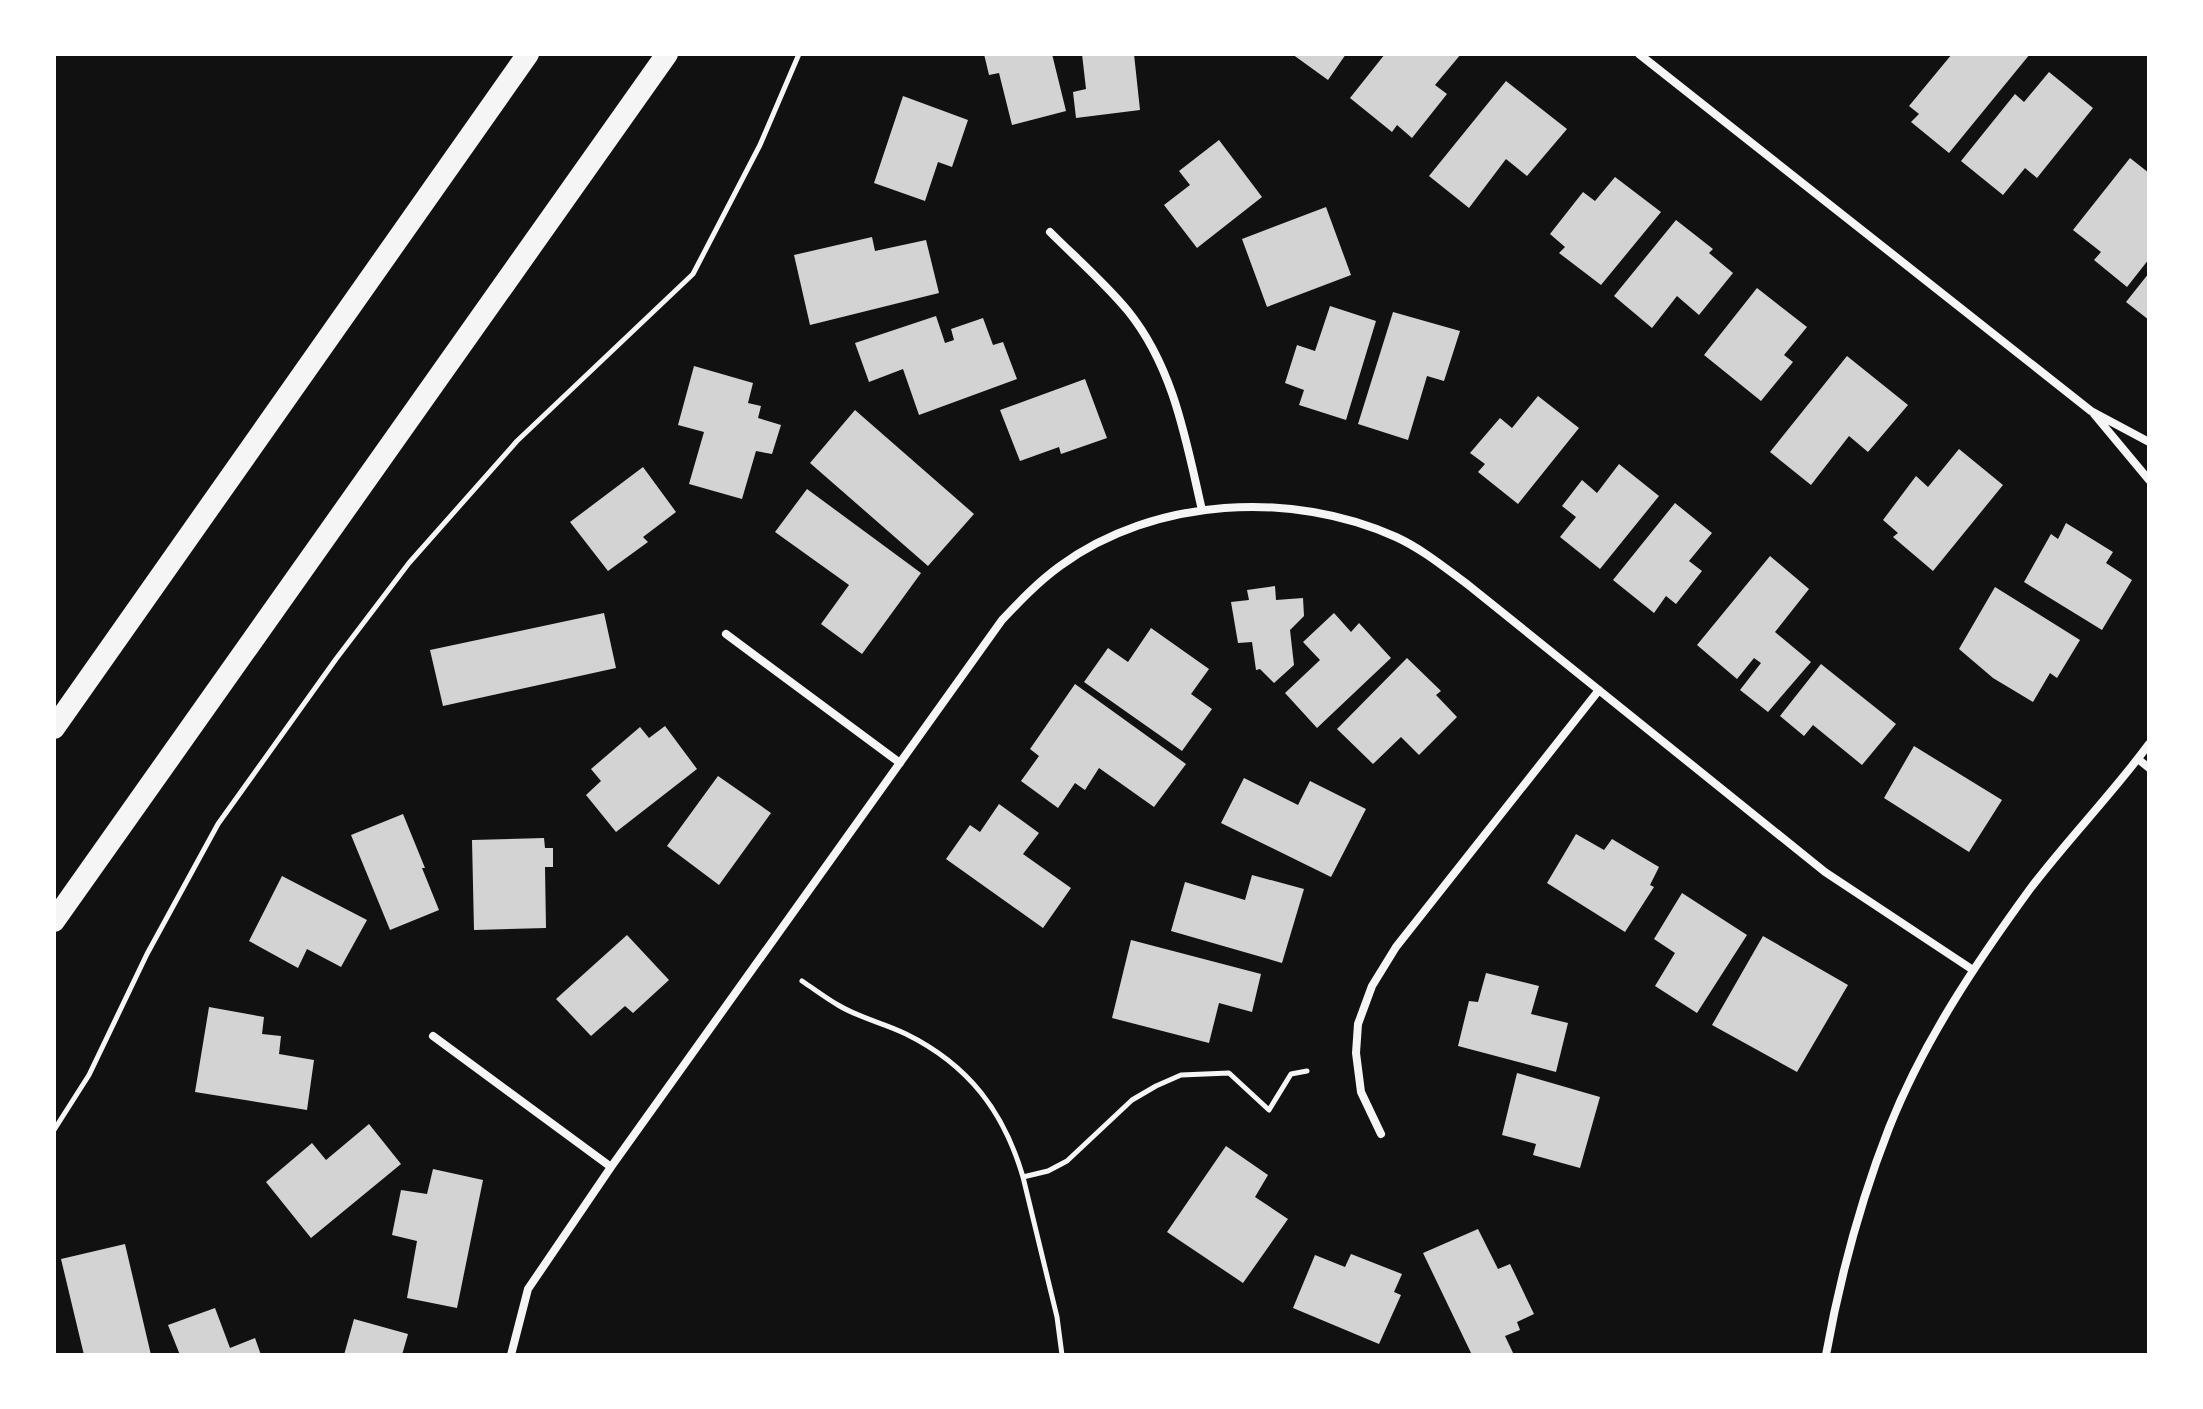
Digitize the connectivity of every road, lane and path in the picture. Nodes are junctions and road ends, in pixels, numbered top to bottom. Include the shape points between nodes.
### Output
1 (528, 54) edge
2 (667, 54) edge
3 (799, 54) edge
4 (1639, 54) edge
5 (1050, 232) dead end
6 (2091, 411) junction
7 (2149, 442) edge
8 (2149, 480) edge
9 (1202, 510) junction
10 (726, 634) dead end
11 (1599, 690) junction
12 (54, 728) edge
13 (2149, 744) edge
14 (2138, 759) junction
15 (900, 763) junction
16 (2149, 768) edge
17 (54, 921) edge
18 (1973, 970) junction
19 (802, 981) dead end
20 (433, 1036) dead end
21 (1307, 1071) dead end
22 (54, 1130) edge
23 (1381, 1134) dead end
24 (611, 1167) junction
25 (1023, 1177) junction
26 (511, 1355) edge
27 (1062, 1355) edge
28 (1826, 1355) edge

1 - 12 highway
2 - 17 highway
3 - 22 path via 760,145 693,274 517,441 409,563 218,824 89,1075
4 - 6 street
5 - 9 street via 1128,312 1153,352 1172,389
6 - 7 street
6 - 8 street
9 - 11 street via 1270,505 1361,523 1398,538 1467,584
9 - 15 street via 1098,543 1050,574 1002,620
10 - 15 street
11 - 18 street via 1825,872
11 - 23 street via 1396,947 1372,986 1358,1024 1356,1053 1361,1092
13 - 14 street
14 - 16 street
14 - 18 street via 2032,887
15 - 24 street
18 - 28 street via 1890,1126 1858,1216
19 - 25 path via 839,1006 924,1043 950,1062 999,1117
20 - 24 street
21 - 25 path via 1291,1074 1269,1110 1229,1073 1181,1075 1132,1100 1067,1161
24 - 26 street via 528,1289
25 - 27 path

